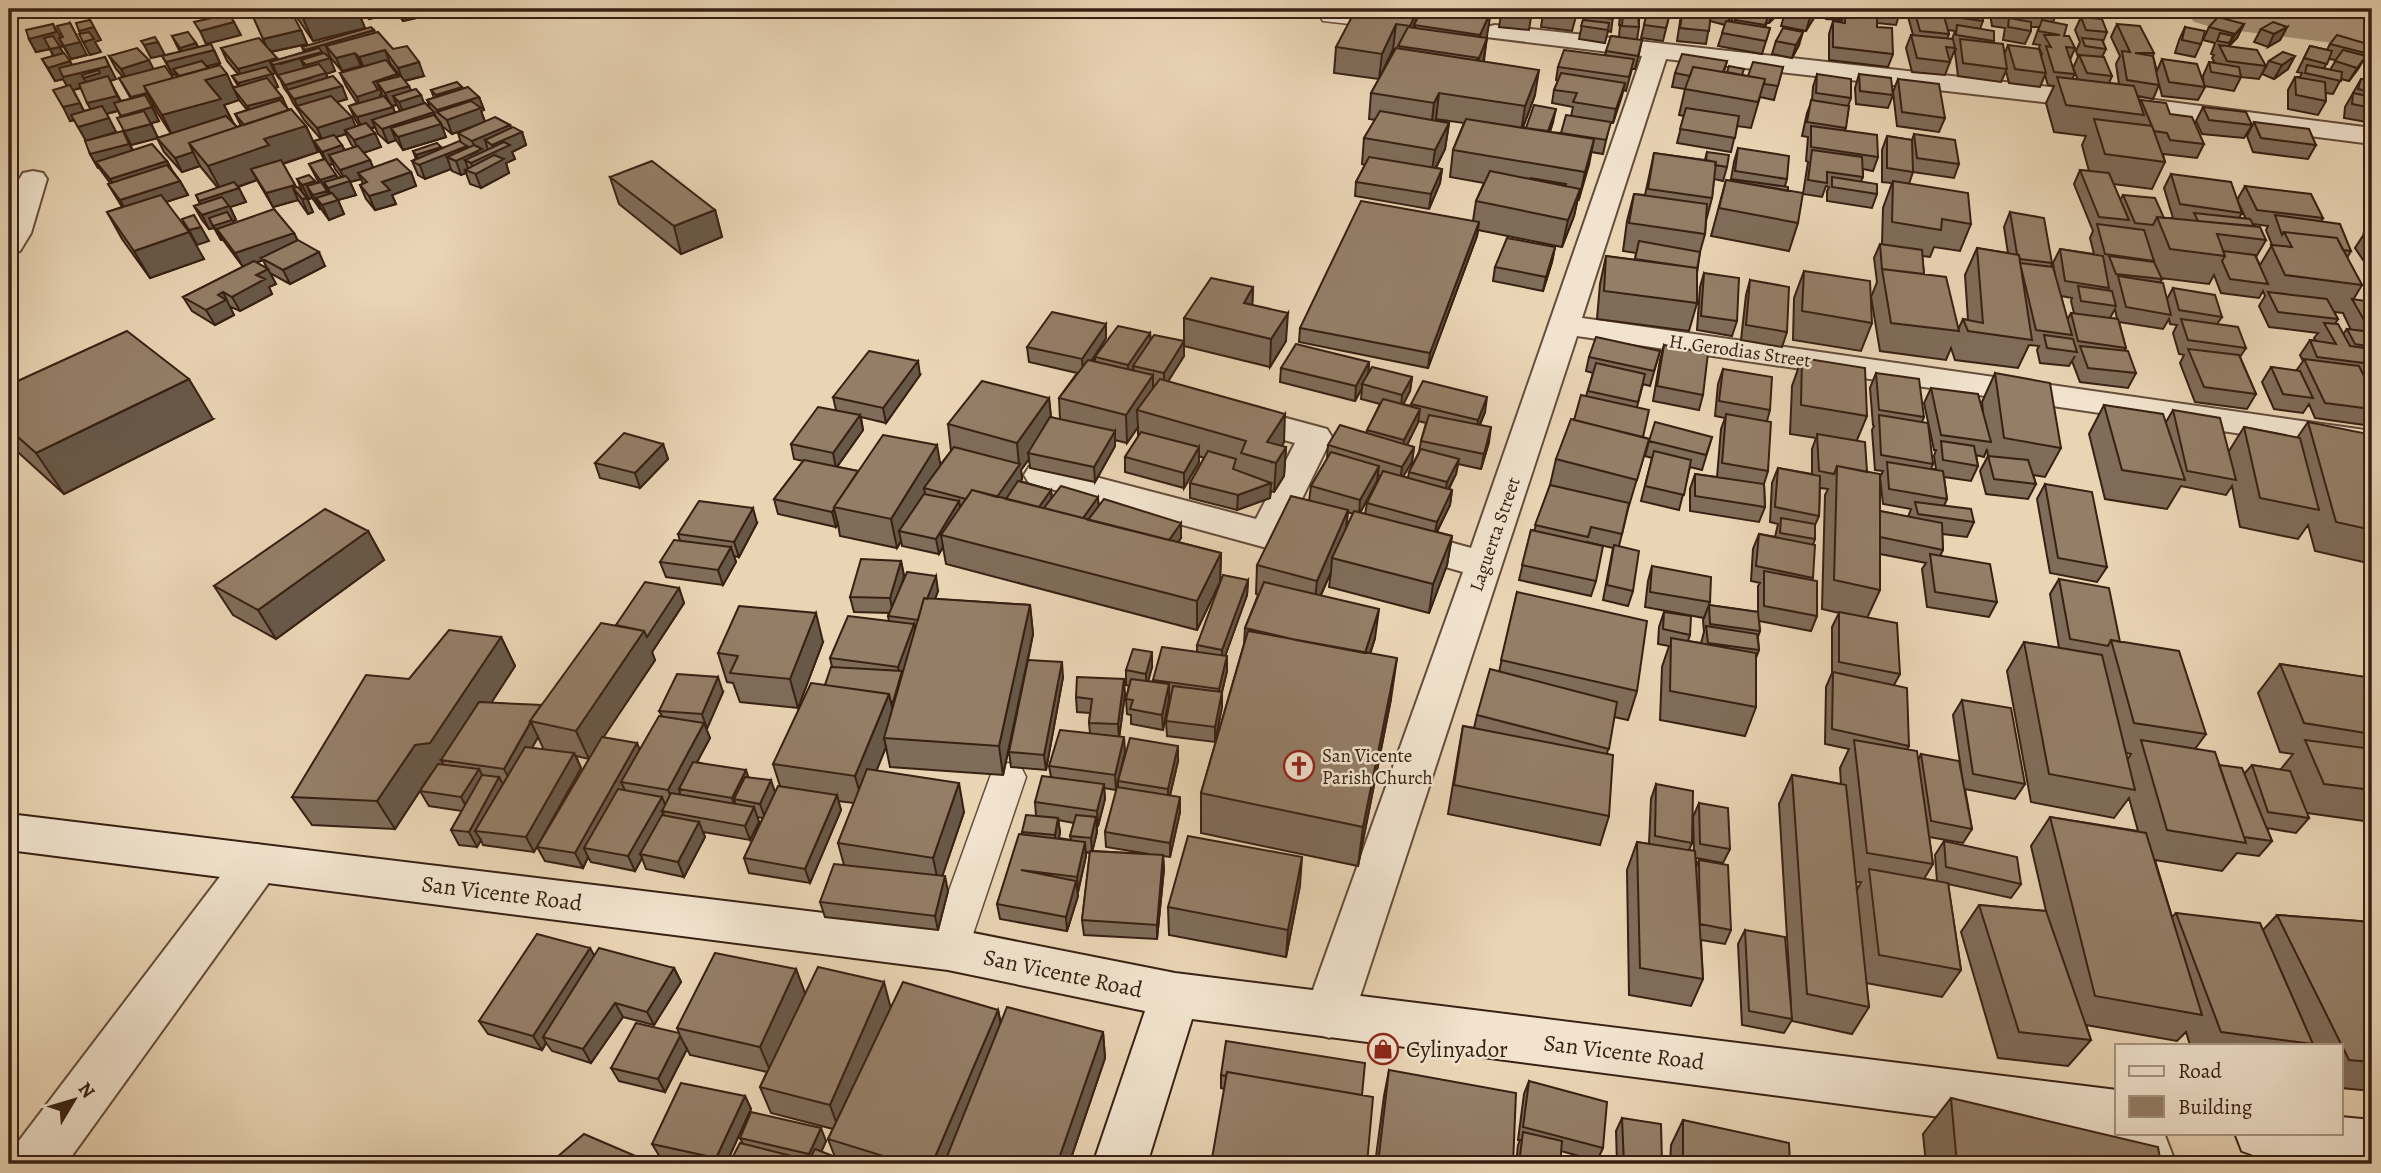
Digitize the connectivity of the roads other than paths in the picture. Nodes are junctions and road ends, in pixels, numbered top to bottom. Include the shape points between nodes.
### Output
1 (1329, 16) dead end
2 (1412, 24) edge
3 (1488, 31) edge
4 (1656, 51) junction
5 (2372, 136) edge
6 (33, 179) dead end
7 (9, 245) edge
8 (1564, 325) junction
9 (1198, 406) edge
10 (2372, 442) edge
11 (1042, 475) dead end
12 (1279, 509) junction
13 (1318, 519) edge
14 (1369, 533) edge
15 (1484, 565) junction
16 (1008, 777) dead end
17 (9, 832) edge
18 (257, 863) junction
19 (948, 949) junction
20 (1175, 995) junction
21 (1329, 1015) junction
22 (2115, 1115) edge
23 (2138, 1134) edge
24 (2270, 1134) edge
25 (2372, 1146) edge
26 (34, 1164) edge
27 (1120, 1164) edge
28 (2149, 1164) edge

1 - 2 lane
3 - 4 street
4 - 5 street
4 - 8 street, Laguerta Street
6 - 7 street
8 - 10 street, H. Gerodias Street
8 - 15 street, Laguerta Street
9 - 12 street via 1315,437
11 - 12 street via 1267,535
12 - 13 street
14 - 15 street
15 - 21 street, Laguerta Street
16 - 19 lane
17 - 18 street, San Vicente Road
18 - 19 street, San Vicente Road
18 - 26 street
19 - 20 street, San Vicente Road
20 - 21 street, San Vicente Road
20 - 27 street
21 - 22 street, San Vicente Road
23 - 28 street
24 - 25 street

